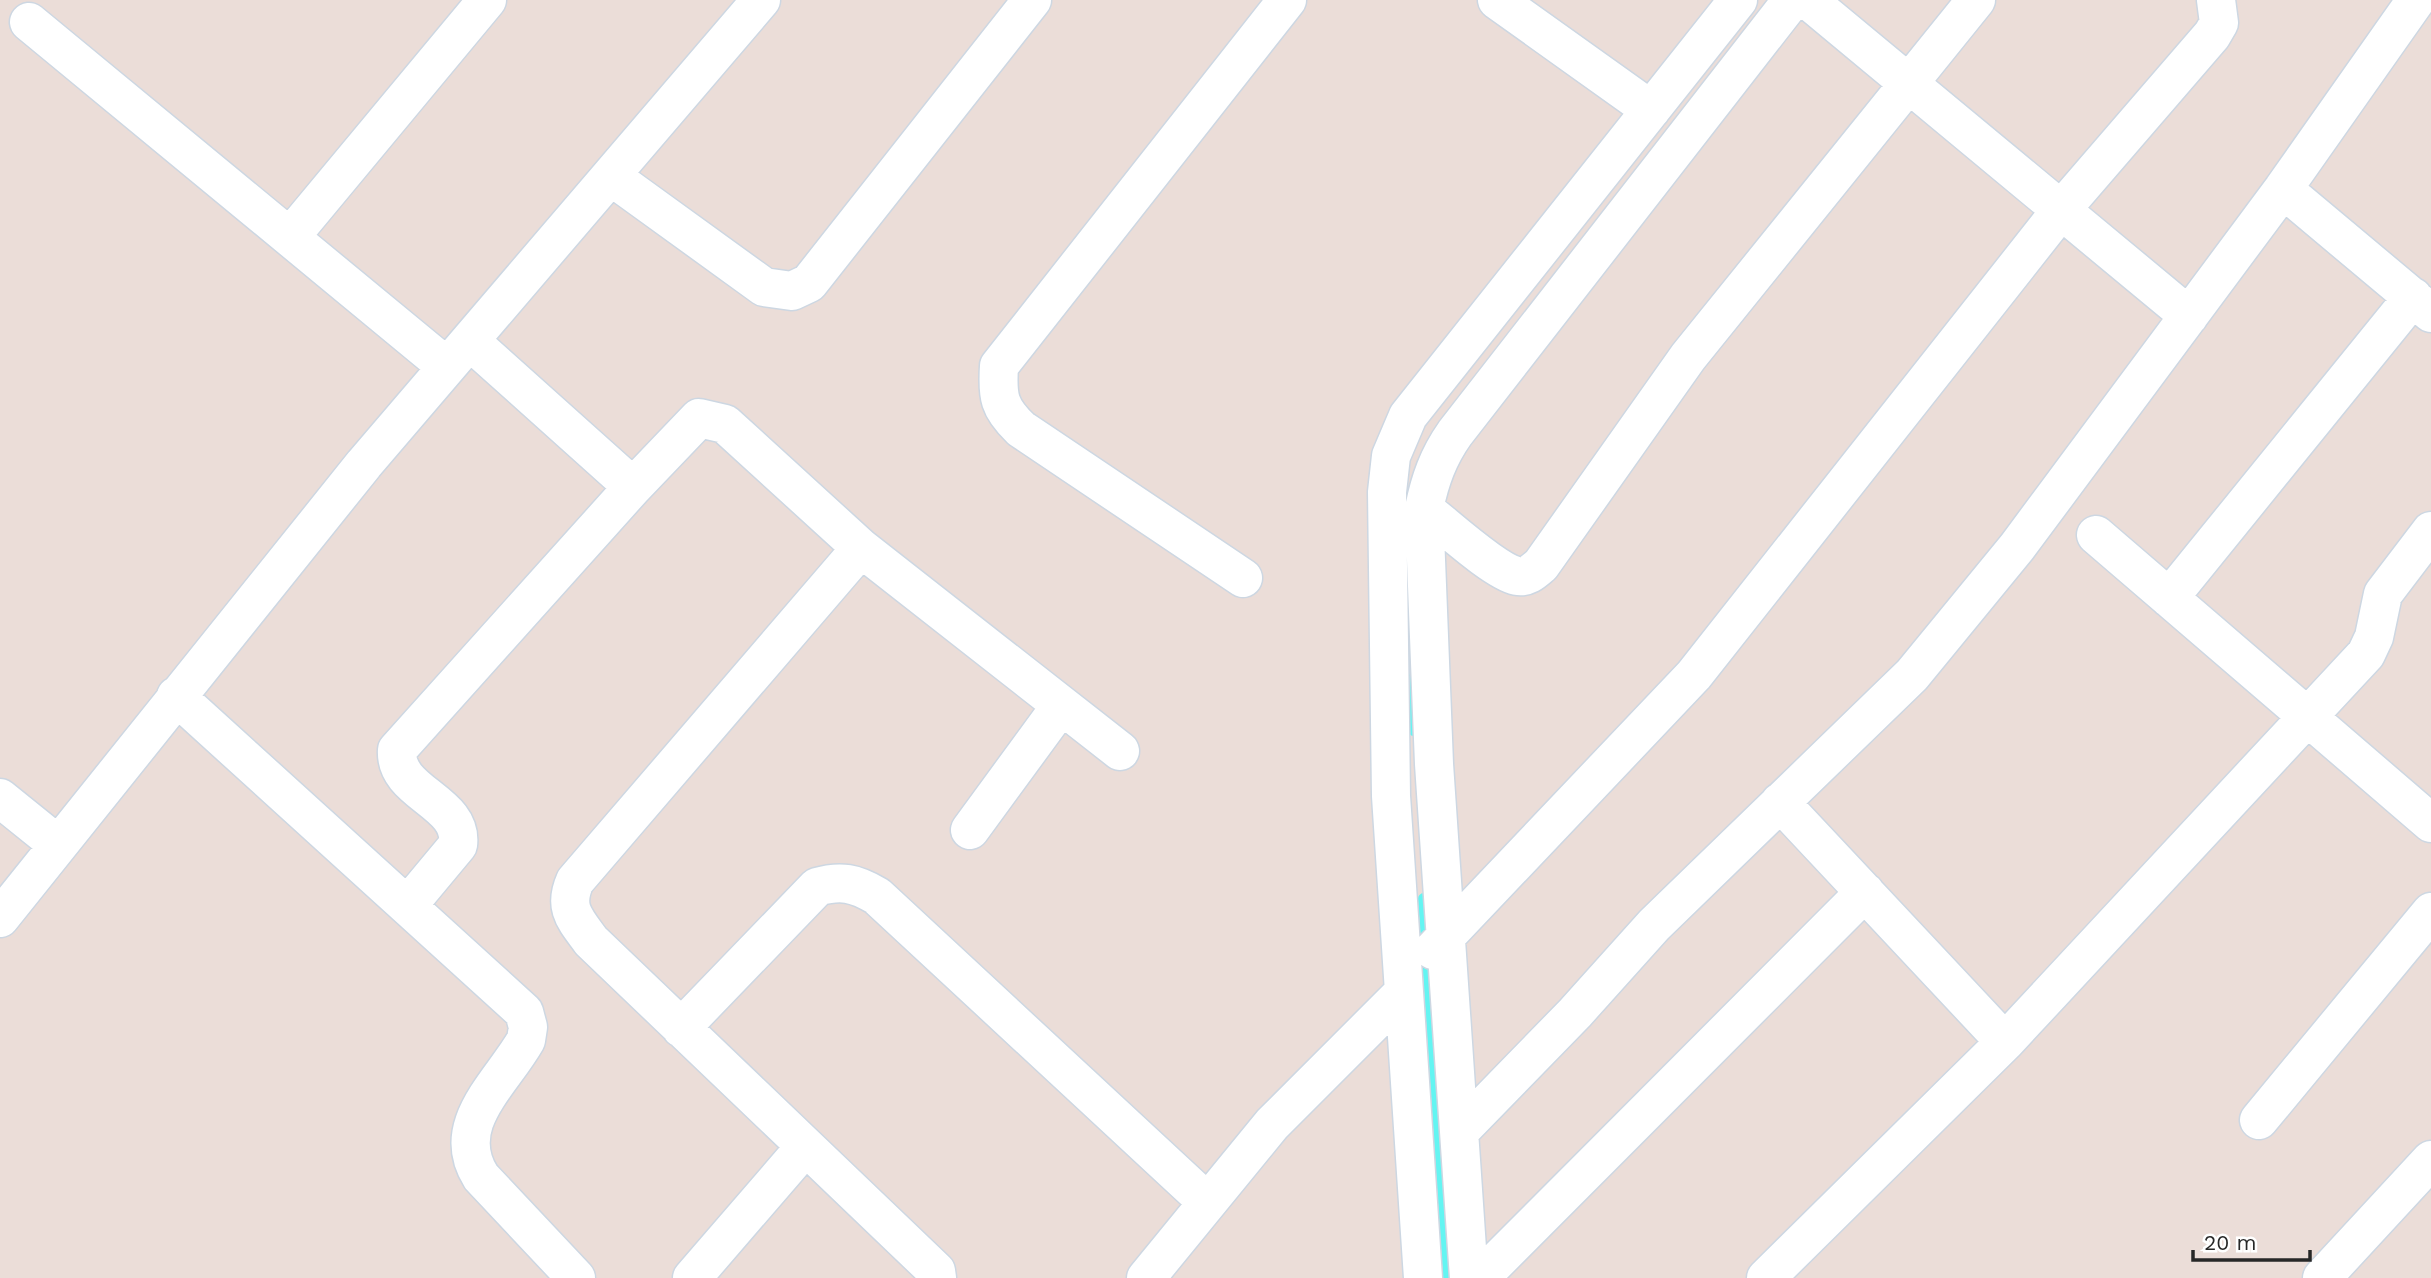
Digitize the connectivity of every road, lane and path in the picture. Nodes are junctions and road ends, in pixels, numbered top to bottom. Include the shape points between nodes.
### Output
1 (487, 0) edge
2 (761, 0) edge
3 (1032, 0) edge
4 (1287, 0) edge
5 (1497, 0) edge
6 (1738, 0) edge
7 (1792, 0) edge
8 (1808, 0) edge
9 (1976, 0) edge
10 (2216, 0) edge
11 (2416, 0) edge
12 (29, 22) dead end
13 (1907, 82) junction
14 (1651, 110) junction
15 (612, 177) junction
16 (2283, 189) junction
17 (2061, 210) junction
18 (290, 237) junction
19 (2422, 305) edge
20 (2189, 316) junction
21 (459, 354) junction
22 (633, 486) junction
23 (1424, 509) junction
24 (2431, 531) edge
25 (2096, 534) dead end
26 (861, 548) junction
27 (1243, 578) dead end
28 (2169, 598) junction
29 (176, 696) junction
30 (1060, 707) junction
31 (2306, 716) junction
32 (1120, 751) dead end
33 (0, 798) edge
34 (1780, 802) junction
35 (2431, 823) edge
36 (970, 830) dead end
37 (57, 844) junction
38 (1866, 892) junction
39 (408, 905) junction
40 (2431, 912) edge
41 (0, 918) edge
42 (1421, 962) junction
43 (681, 1028) junction
44 (2005, 1042) junction
45 (2259, 1120) dead end
46 (1459, 1132) junction
47 (805, 1147) junction
48 (2431, 1160) edge
49 (1207, 1202) junction
50 (576, 1278) edge
51 (692, 1278) edge
52 (937, 1278) edge
53 (1146, 1278) edge
54 (1423, 1278) edge
55 (1469, 1278) edge
56 (1480, 1278) edge
57 (1766, 1278) edge
58 (2322, 1278) edge

1 - 18 street
2 - 15 street
3 - 15 street via 809,283 792,291 764,287
4 - 27 street via 999,366 997,391 1005,413 1021,429
5 - 14 street
6 - 14 street
7 - 23 street via 1441,452
8 - 13 street
9 - 13 street
10 - 17 street via 2219,23 2212,35
11 - 16 street
12 - 18 street
13 - 17 street
13 - 23 street via 1688,357 1531,574 1519,576 1500,568
14 - 42 street via 1408,416 1391,456 1387,492 1391,796
15 - 21 street
16 - 19 street
16 - 20 street
17 - 20 street
17 - 42 street via 1694,675
18 - 21 street
19 - 28 street
20 - 34 street via 2017,548 1912,675
21 - 22 street
21 - 29 street
22 - 26 street via 692,423 708,418 725,424
22 - 39 street via 397,750 401,773 454,820 459,833 458,845
23 - 42 street via 1434,764
24 - 31 street via 2384,594 2366,654
25 - 28 street
26 - 30 street
26 - 43 street via 575,881 568,895 572,915 591,941
28 - 31 street
29 - 37 street
29 - 39 street
30 - 32 street
30 - 36 street
31 - 35 street
31 - 44 street
33 - 37 street
34 - 38 street
34 - 46 street via 1654,925
37 - 41 street
38 - 44 street
38 - 56 street
39 - 50 street via 524,1012 526,1040 472,1122 470,1160
40 - 45 street
42 - 46 street
42 - 49 street
42 - 54 street
43 - 47 street
43 - 49 street via 817,887 838,881 860,886 877,896
44 - 57 street
46 - 55 street
47 - 51 street
47 - 52 street via 936,1271
48 - 58 street
49 - 53 street

